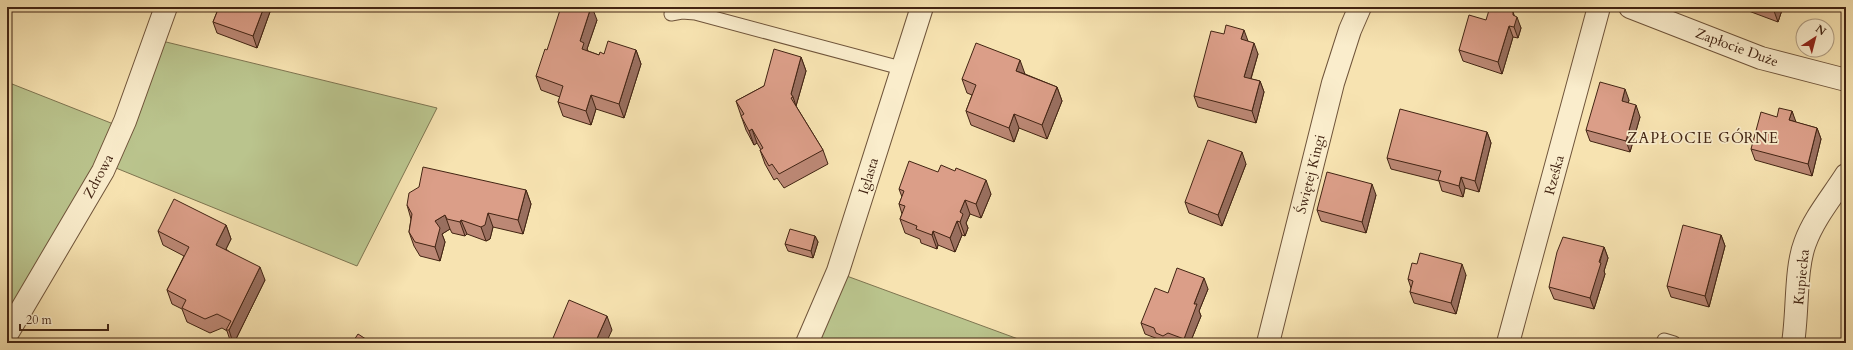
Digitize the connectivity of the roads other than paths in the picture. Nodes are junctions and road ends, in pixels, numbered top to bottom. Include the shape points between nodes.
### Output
1 (166, 7) edge
2 (922, 7) edge
3 (1360, 7) edge
4 (1599, 7) edge
5 (1636, 8) edge
6 (671, 14) dead end
7 (901, 68) junction
8 (1846, 80) edge
9 (1846, 175) edge
10 (7, 334) edge
11 (808, 343) edge
12 (1268, 343) edge
13 (1508, 343) edge
14 (1793, 343) edge

1 - 10 street, Zdrowa via 131,107 103,171
2 - 7 street, Iglasta
3 - 12 street, Świętej Kingi via 1333,83
4 - 13 street, Rześka
5 - 8 street, Zapłocie Duże via 1761,58
6 - 7 lane via 695,13
7 - 11 street, Iglasta via 838,271
9 - 14 street, Kupiecka via 1812,227 1805,244 1801,260

